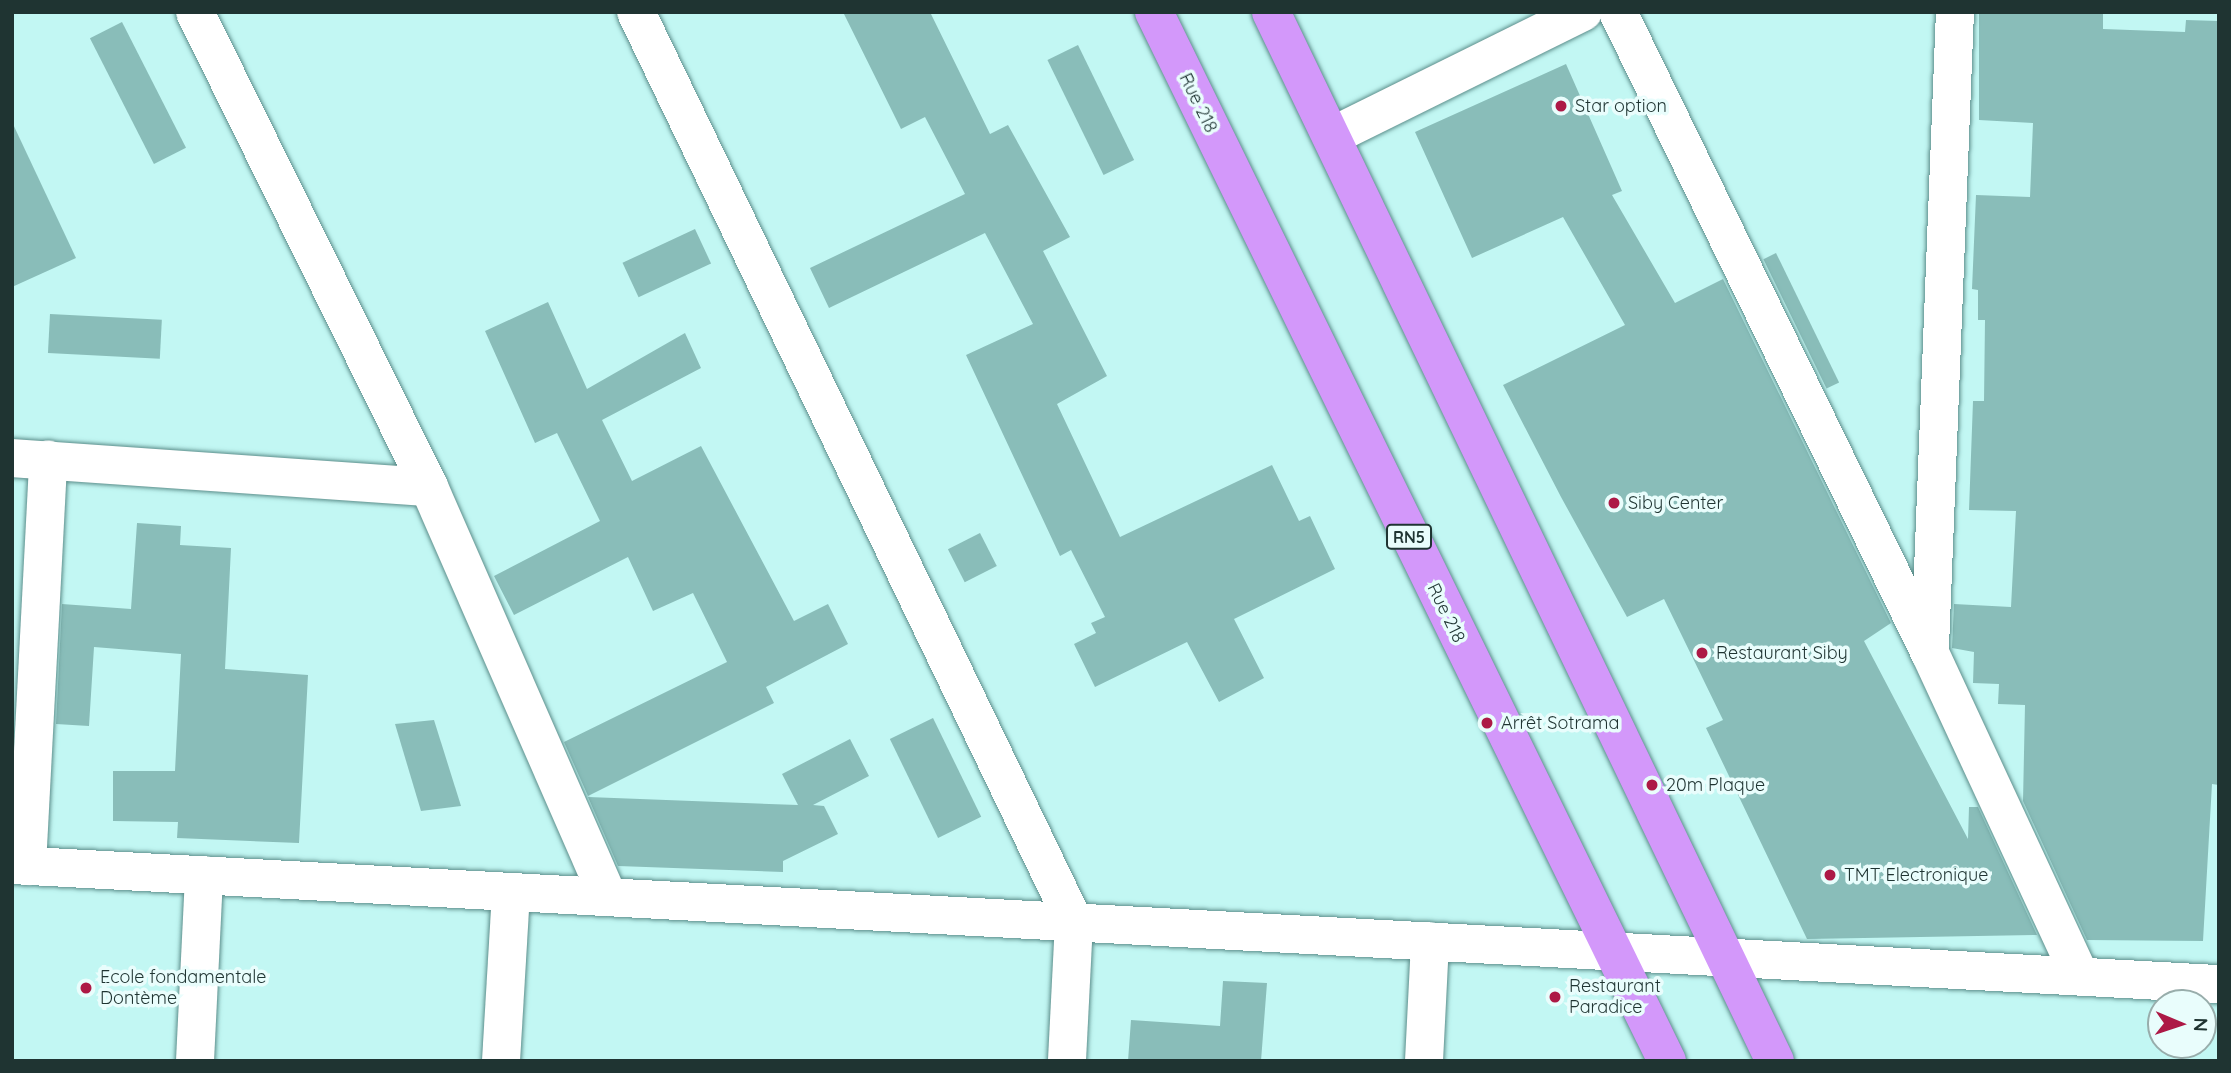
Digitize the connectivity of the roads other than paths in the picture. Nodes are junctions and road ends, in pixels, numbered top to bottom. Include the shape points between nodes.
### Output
1 (195, 12) edge
2 (636, 12) edge
3 (1154, 12) edge
4 (1271, 12) edge
5 (1583, 12) edge
6 (1618, 12) edge
7 (1955, 12) edge
8 (1332, 136) junction
9 (30, 459) edge
10 (429, 487) junction
11 (1930, 653) junction
12 (20, 866) edge
13 (204, 875) junction
14 (511, 892) junction
15 (608, 897) junction
16 (1074, 922) junction
17 (1430, 941) junction
18 (1610, 951) junction
19 (1723, 957) junction
20 (2080, 976) junction
21 (2219, 984) edge
22 (195, 1061) edge
23 (501, 1061) edge
24 (1067, 1061) edge
25 (1424, 1061) edge
26 (1667, 1061) edge
27 (1775, 1061) edge

1 - 10 street
2 - 16 street
3 - 18 highway, Rue 218 / RN5
4 - 8 highway
5 - 8 street
6 - 11 street
7 - 11 street
8 - 19 highway
9 - 10 street
9 - 12 street
10 - 15 street
11 - 20 street
12 - 13 street
13 - 14 street
13 - 22 street
14 - 15 street
14 - 23 street
15 - 16 street
16 - 17 street
16 - 24 street
17 - 18 street
17 - 25 street
18 - 19 street
18 - 26 highway, Rue 218 / RN5
19 - 20 street
19 - 27 highway
20 - 21 street

